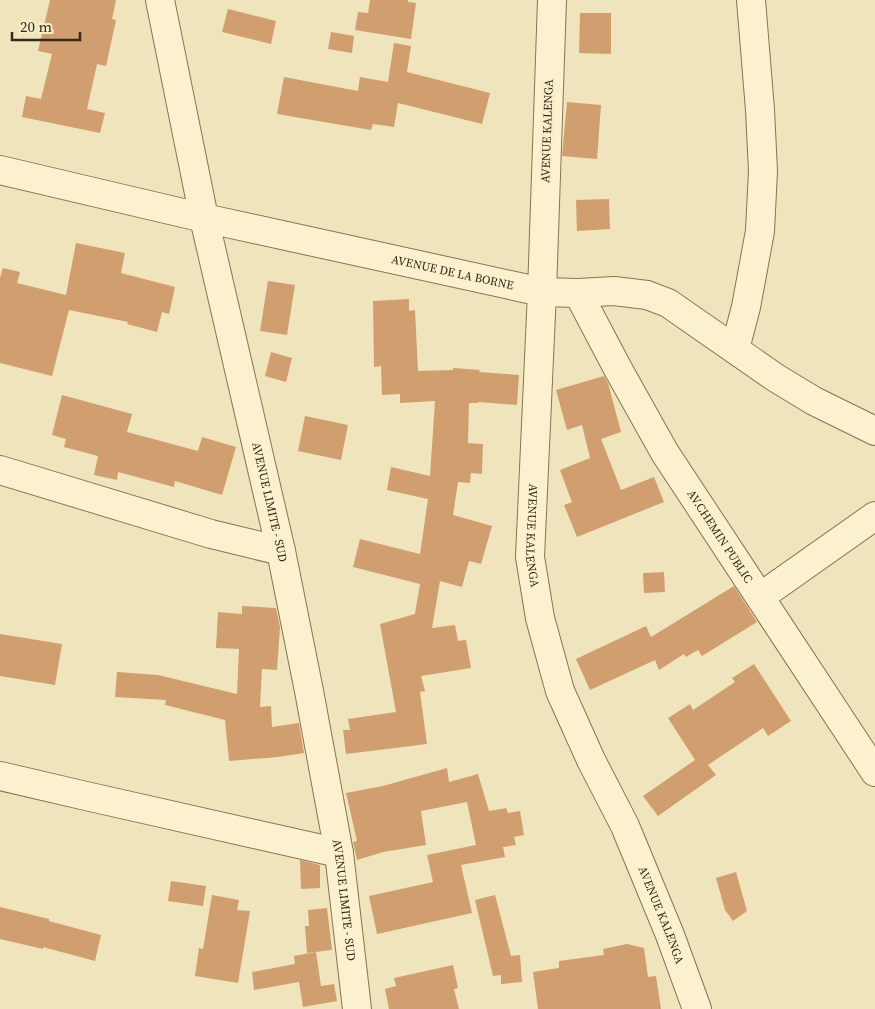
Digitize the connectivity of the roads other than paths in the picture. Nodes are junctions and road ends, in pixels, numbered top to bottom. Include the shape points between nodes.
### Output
1 (160, 0) edge
2 (552, 0) edge
3 (751, 0) edge
4 (0, 170) edge
5 (204, 218) junction
6 (542, 292) junction
7 (578, 293) junction
8 (735, 349) junction
9 (875, 431) edge
10 (0, 470) edge
11 (875, 516) edge
12 (281, 551) junction
13 (760, 597) junction
14 (875, 772) edge
15 (0, 776) edge
16 (339, 852) junction
17 (357, 1009) edge
18 (697, 1009) edge

1 - 5 street, AVENUE LIMITE - SUD
2 - 6 street, AVENUE KALENGA
3 - 8 street via 763,171 760,231
4 - 5 street, AVENUE DE LA BORNE
5 - 6 street, AVENUE DE LA BORNE
5 - 12 street, AVENUE LIMITE - SUD
6 - 7 street, AVENUE DE LA BORNE
6 - 18 street, AVENUE KALENGA via 530,557 540,618 560,691 625,826
7 - 8 street, AVENUE DE LA BORNE via 614,291 647,295 668,303
7 - 13 street, AV.CHEMIN PUBLIC via 665,453
8 - 9 street, AVENUE DE LA BORNE via 814,401
10 - 12 street via 211,534
11 - 13 street
12 - 16 street, AVENUE LIMITE - SUD
13 - 14 street, AV.CHEMIN PUBLIC
15 - 16 street
16 - 17 street, AVENUE LIMITE - SUD

